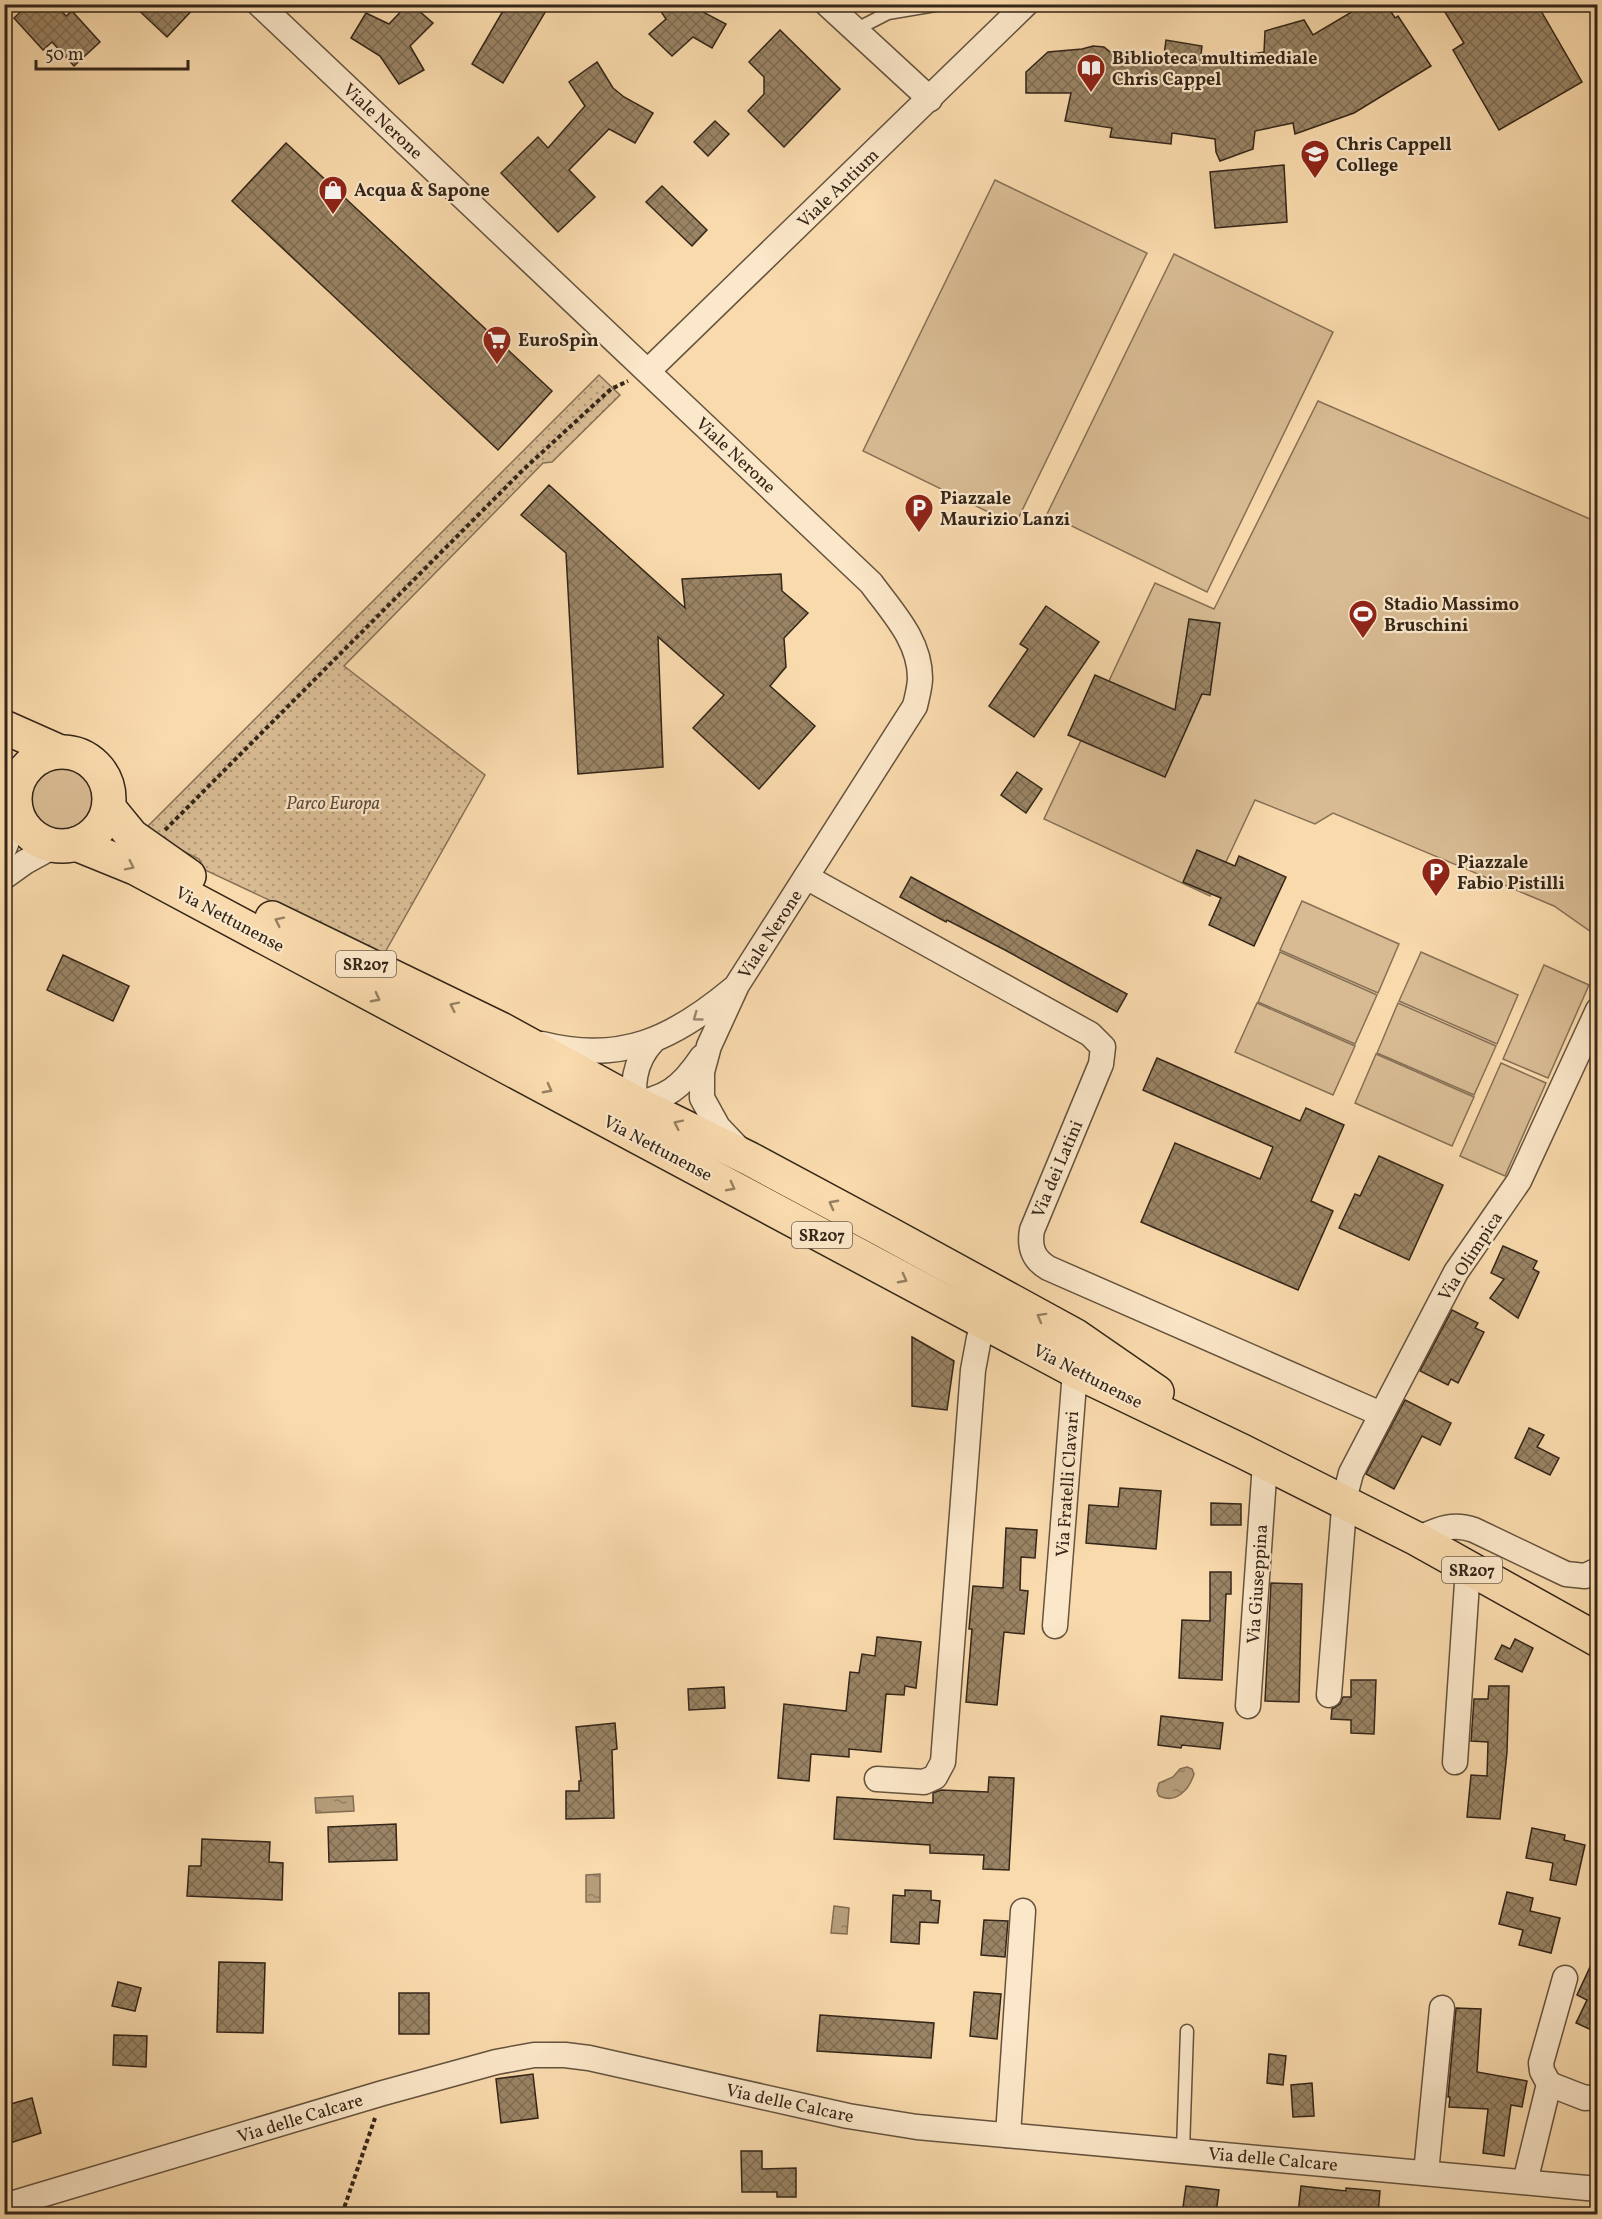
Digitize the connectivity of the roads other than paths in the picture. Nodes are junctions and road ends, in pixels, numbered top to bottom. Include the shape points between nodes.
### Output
1 (260, 4) edge
2 (827, 4) edge
3 (941, 4) edge
4 (1026, 4) edge
5 (855, 30) junction
6 (930, 99) junction
7 (648, 371) junction
8 (4, 727) edge
9 (4, 741) edge
10 (58, 752) junction
11 (18, 800) junction
12 (109, 808) junction
13 (66, 845) junction
14 (4, 849) edge
15 (4, 877) edge
16 (806, 877) junction
17 (737, 986) junction
18 (1598, 1010) edge
19 (501, 1029) junction
20 (653, 1041) junction
21 (709, 1046) junction
22 (636, 1103) junction
23 (585, 1109) junction
24 (661, 1149) junction
25 (750, 1159) junction
26 (989, 1307) junction
27 (1081, 1357) junction
28 (1381, 1414) junction
29 (1253, 1457) junction
30 (1345, 1503) junction
31 (1417, 1539) junction
32 (1468, 1568) junction
33 (1598, 1570) edge
34 (1055, 1626) dead end
35 (1598, 1640) edge
36 (1329, 1695) dead end
37 (1248, 1706) dead end
38 (1455, 1762) dead end
39 (877, 1779) dead end
40 (1023, 1911) dead end
41 (1565, 1978) dead end
42 (1442, 2008) dead end
43 (1187, 2031) dead end
44 (1550, 2084) junction
45 (1598, 2097) edge
46 (1008, 2135) junction
47 (1183, 2150) junction
48 (1426, 2173) junction
49 (1525, 2182) junction
50 (1598, 2189) edge
51 (4, 2206) edge

1 - 7 street, Viale Nerone
2 - 5 street
3 - 5 lane via 888,13
4 - 6 street, Viale Antium
5 - 6 street
6 - 7 street, Viale Antium
7 - 16 street, Viale Nerone via 872,583 908,633 917,655 920,679 915,706
8 - 10 main road
9 - 11 main road via 16,761
10 - 11 main road via 44,755 23,772
10 - 12 main road via 72,752 98,767 105,779
11 - 13 main road, Via Nettunense / SR207 via 24,826 33,835 44,842
11 - 14 street
12 - 13 main road via 97,831 87,839
19 -> 12 main road, Via Nettunense / SR207 via 216,891 147,848 120,824
13 - 15 street via 25,862
13 -> 23 main road, Via Nettunense / SR207 via 135,868
16 - 17 street, Viale Nerone
16 - 28 street, Via dei Latini via 1090,1034 1103,1047 1101,1064 1032,1230 1030,1244 1039,1262
17 -> 20 street, Viale Nerone via 690,1023
17 - 21 street, Viale Nerone
18 - 28 street, Via Olimpica via 1523,1174 1456,1272
19 - 20 street, Viale Nerone via 543,1044 579,1051
19 - 22 main road, Via Nettunense / SR207
20 - 22 street via 645,1049 634,1076
21 - 22 street, Viale Nerone via 693,1071 673,1091
21 - 25 street, Viale Nerone via 702,1072 702,1098 718,1127
22 - 23 street, Viale Nerone
22 - 24 street via 645,1129
25 -> 22 main road, Via Nettunense / SR207
23 - 24 main road, Via Nettunense / SR207
24 -> 26 main road, Via Nettunense / SR207
26 -> 25 main road, Via Nettunense / SR207
26 - 27 main road, Via Nettunense / SR207
26 - 39 street via 973,1370 943,1762 935,1777 924,1782
27 - 29 main road, Via Nettunense / SR207
27 - 34 street, Via Fratelli Clavari
28 - 30 street, Via Olimpica via 1351,1473
29 - 30 main road, Via Nettunense / SR207
29 - 37 street, Via Giuseppina
30 - 31 main road, Via Nettunense / SR207
30 - 36 street, Via Olimpica
31 - 32 main road, Via Nettunense / SR207
31 - 33 street via 1442,1528 1462,1527 1566,1574 1585,1576
32 - 35 main road, Via Nettunense / SR207
32 - 38 street
40 - 46 street
41 - 44 street via 1541,2063
42 - 48 street
43 - 47 lane
44 - 45 street via 1585,2098
44 - 49 street
46 - 47 street, Via delle Calcare
46 - 51 street, Via delle Calcare via 871,2120 590,2058 521,2057 383,2093
47 - 48 street, Via delle Calcare
48 - 49 street, Via delle Calcare
49 - 50 street, Via delle Calcare

